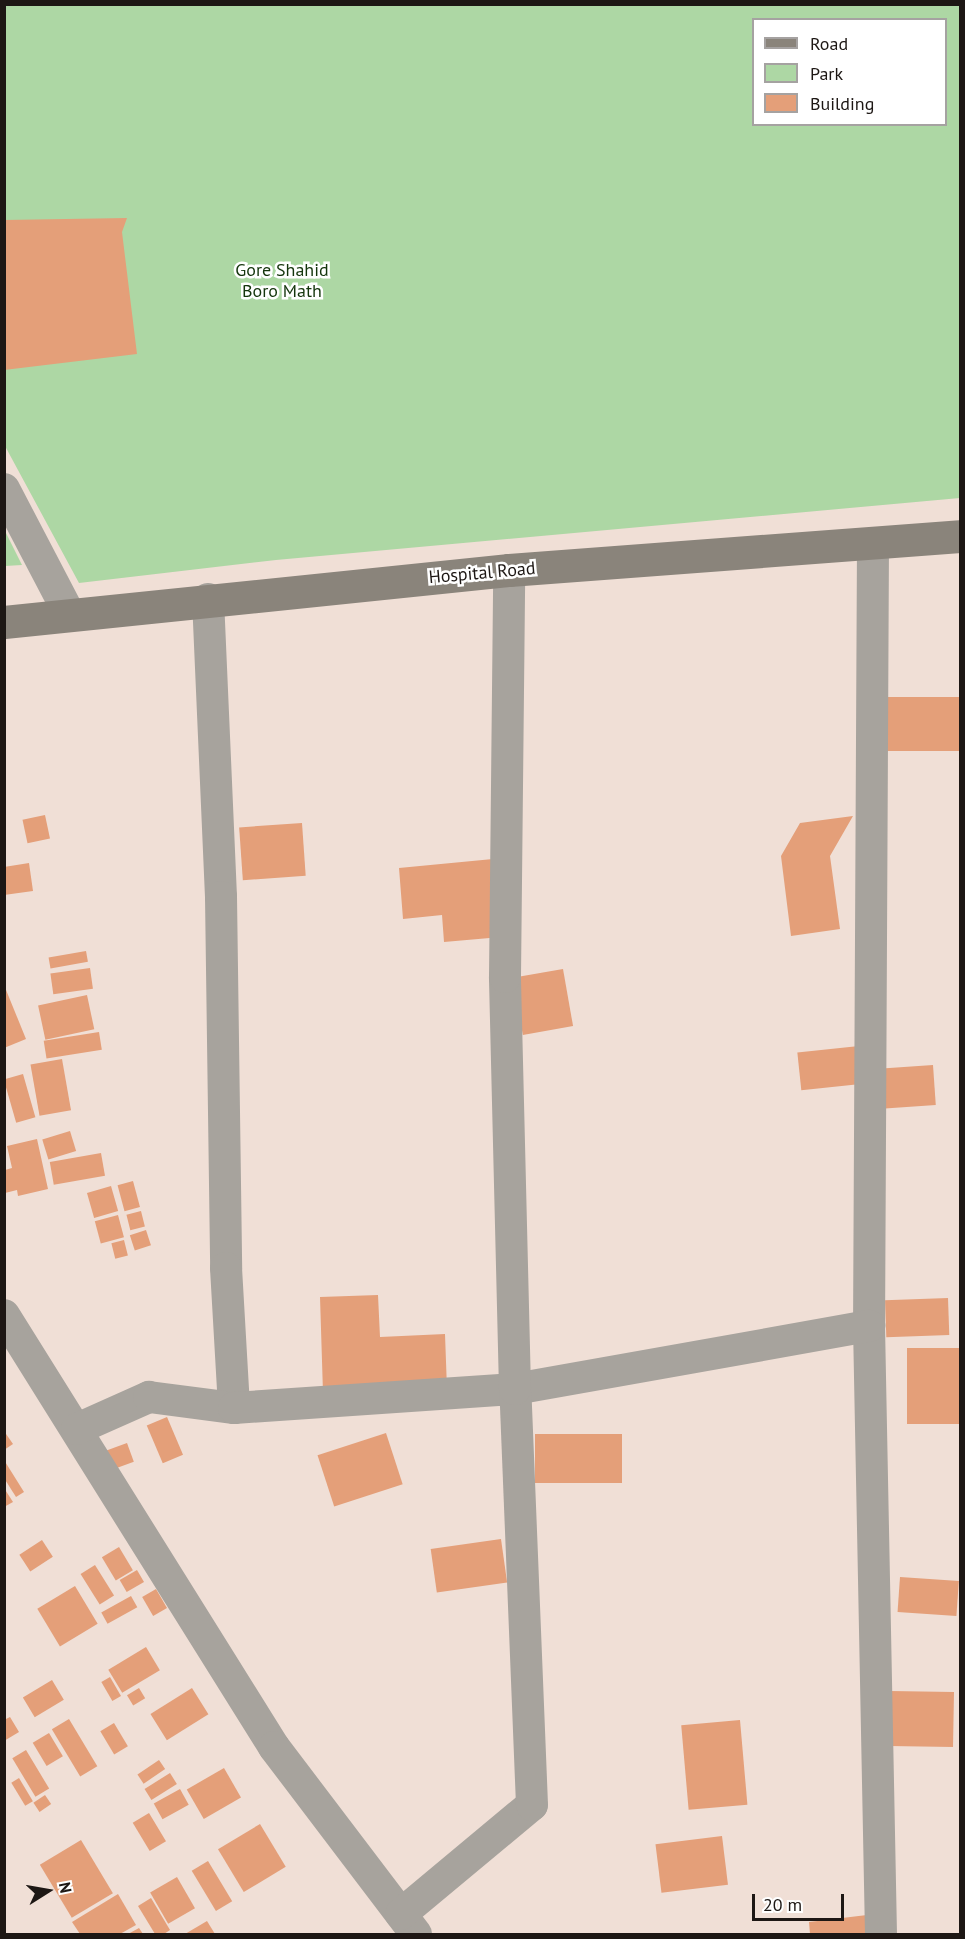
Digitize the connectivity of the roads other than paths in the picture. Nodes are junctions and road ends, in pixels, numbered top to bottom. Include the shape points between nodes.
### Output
1 (4, 489) edge
2 (960, 536) edge
3 (873, 543) junction
4 (509, 570) junction
5 (208, 599) junction
6 (70, 615) junction
7 (4, 621) edge
8 (4, 1315) edge
9 (869, 1326) junction
10 (514, 1389) junction
11 (234, 1408) junction
12 (77, 1429) junction
13 (409, 1924) edge
14 (881, 1935) edge

1 - 6 street
2 - 3 main road, Hospital Road
3 - 4 main road, Hospital Road
3 - 9 street
4 - 5 main road, Hospital Road
4 - 10 street via 505,977
5 - 6 main road, Hospital Road
5 - 11 street via 221,897 226,1268
6 - 7 main road, Hospital Road
8 - 12 street
9 - 10 street
9 - 14 street
10 - 11 street
10 - 13 street via 532,1805
11 - 12 street via 149,1397
12 - 13 street via 274,1747

